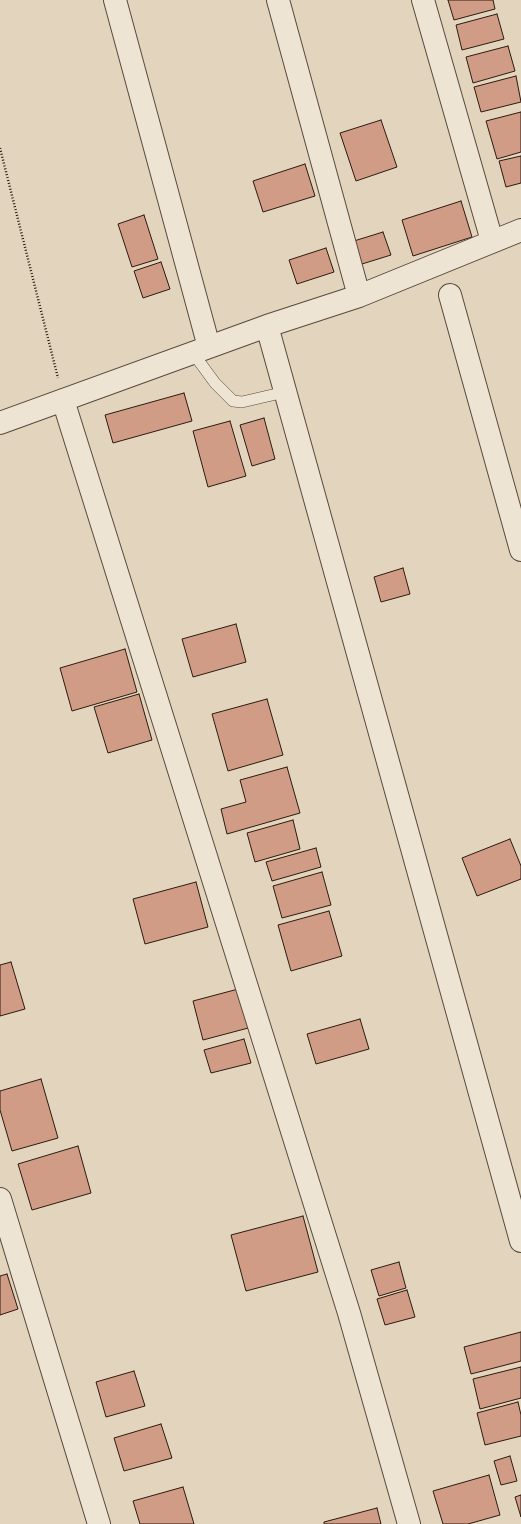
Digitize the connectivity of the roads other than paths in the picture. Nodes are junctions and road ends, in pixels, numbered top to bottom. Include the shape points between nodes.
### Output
1 (115, 0) edge
2 (278, 0) edge
3 (422, 0) edge
4 (521, 230) edge
5 (492, 241) junction
6 (450, 295) dead end
7 (359, 296) junction
8 (267, 326) junction
9 (201, 350) junction
10 (285, 392) junction
11 (63, 400) junction
12 (0, 422) edge
13 (521, 550) edge
14 (0, 1199) edge
15 (521, 1241) edge
16 (99, 1524) edge
17 (409, 1524) edge

1 - 9 street
2 - 7 street
3 - 5 street
4 - 5 street
5 - 7 street
6 - 13 street
7 - 8 street
8 - 9 street
8 - 10 street
9 - 10 lane via 215,383 233,401 242,402
9 - 11 street
10 - 15 street
11 - 12 street
11 - 17 street via 346,1305
14 - 16 street

